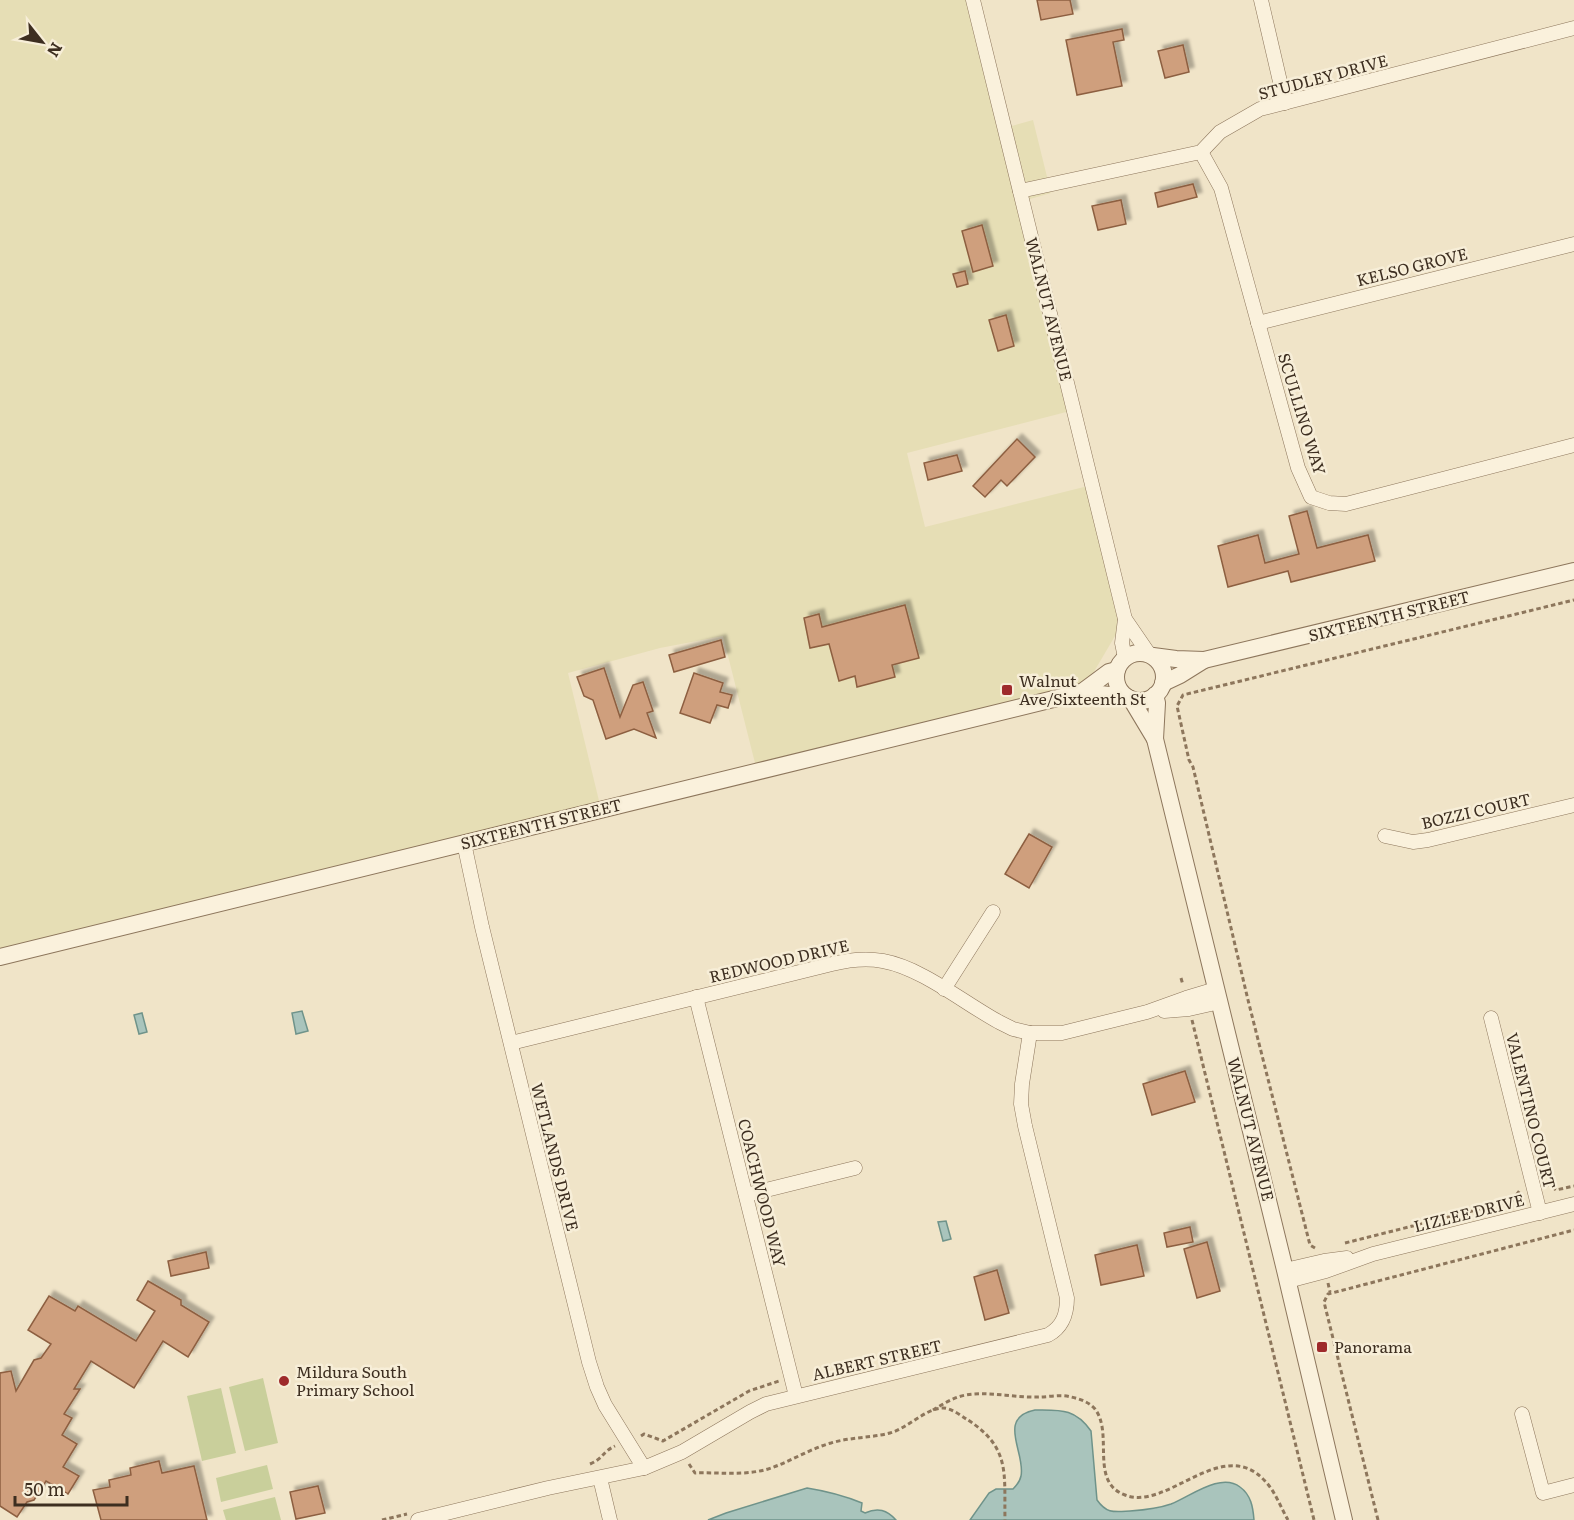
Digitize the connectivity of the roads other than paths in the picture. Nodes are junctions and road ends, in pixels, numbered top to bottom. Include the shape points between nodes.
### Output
1 (973, 0) edge
2 (1261, 0) edge
3 (1574, 28) edge
4 (1285, 103) junction
5 (1201, 152) junction
6 (1020, 191) junction
7 (1574, 244) edge
8 (1258, 323) junction
9 (1574, 445) edge
10 (1574, 571) edge
11 (1125, 619) junction
12 (1151, 655) junction
13 (1204, 660) junction
14 (1121, 664) junction
15 (1159, 689) junction
16 (1082, 692) junction
17 (1129, 698) junction
18 (1155, 739) junction
19 (1574, 805) edge
20 (1384, 836) dead end
21 (464, 843) junction
22 (993, 912) dead end
23 (0, 957) edge
24 (944, 989) junction
25 (1218, 996) junction
26 (696, 998) junction
27 (1491, 1018) dead end
28 (1030, 1033) junction
29 (511, 1043) junction
30 (855, 1168) dead end
31 (746, 1196) junction
32 (1574, 1204) edge
33 (1540, 1213) junction
34 (1372, 1254) junction
35 (1287, 1276) junction
36 (796, 1396) junction
37 (1522, 1414) dead end
38 (644, 1468) junction
39 (600, 1478) junction
40 (1574, 1485) edge
41 (416, 1516) edge
42 (610, 1520) edge
43 (1344, 1520) edge

1 - 6 street, WALNUT AVENUE
2 - 4 street
3 - 4 street, STUDLEY DRIVE
4 - 5 street, STUDLEY DRIVE via 1260,109 1220,132
5 - 6 street
5 - 8 street, SCULLINO WAY via 1221,188
6 - 11 street, WALNUT AVENUE
7 - 8 street, KELSO GROVE
8 - 9 street, SCULLINO WAY via 1298,468 1311,497 1346,504
10 - 13 street, SIXTEENTH STREET
11 - 12 street, WALNUT AVENUE
11 - 14 street, WALNUT AVENUE
12 - 13 street, SIXTEENTH STREET
12 - 14 street via 1132,654
12 - 15 street via 1159,661 1164,675
13 - 15 street, SIXTEENTH STREET
14 - 16 street, SIXTEENTH STREET
14 - 17 street via 1117,685
15 - 17 street via 1148,699
15 - 18 street, WALNUT AVENUE
16 - 17 street, SIXTEENTH STREET
16 - 21 street, SIXTEENTH STREET
17 - 18 street, WALNUT AVENUE
18 - 25 street, WALNUT AVENUE
19 - 20 street, BOZZI COURT via 1428,840 1413,842
21 - 23 street, SIXTEENTH STREET
21 - 29 street, WETLANDS DRIVE
22 - 24 street
24 - 26 street, REDWOOD DRIVE via 914,971 863,959
24 - 28 street, REDWOOD DRIVE via 999,1022
25 - 28 street, REDWOOD DRIVE via 1062,1033
25 - 35 street, WALNUT AVENUE
26 - 29 street, REDWOOD DRIVE
26 - 31 street, COACHWOOD WAY
27 - 33 street, VALENTINO COURT
28 - 36 street, ALBERT STREET via 1021,1104 1067,1298 1060,1326 1048,1335
29 - 38 street, WETLANDS DRIVE via 589,1362 604,1405
30 - 31 street
31 - 36 street, COACHWOOD WAY
32 - 33 street, LIZLEE DRIVE
33 - 34 street, LIZLEE DRIVE
34 - 35 street, LIZLEE DRIVE via 1326,1271
34 - 35 street, LIZLEE DRIVE via 1324,1261
35 - 43 street, WALNUT AVENUE
36 - 38 street, ALBERT STREET via 766,1404 682,1452
37 - 40 street via 1543,1493
38 - 39 street, ALBERT STREET
39 - 41 street, ALBERT STREET
39 - 42 street

